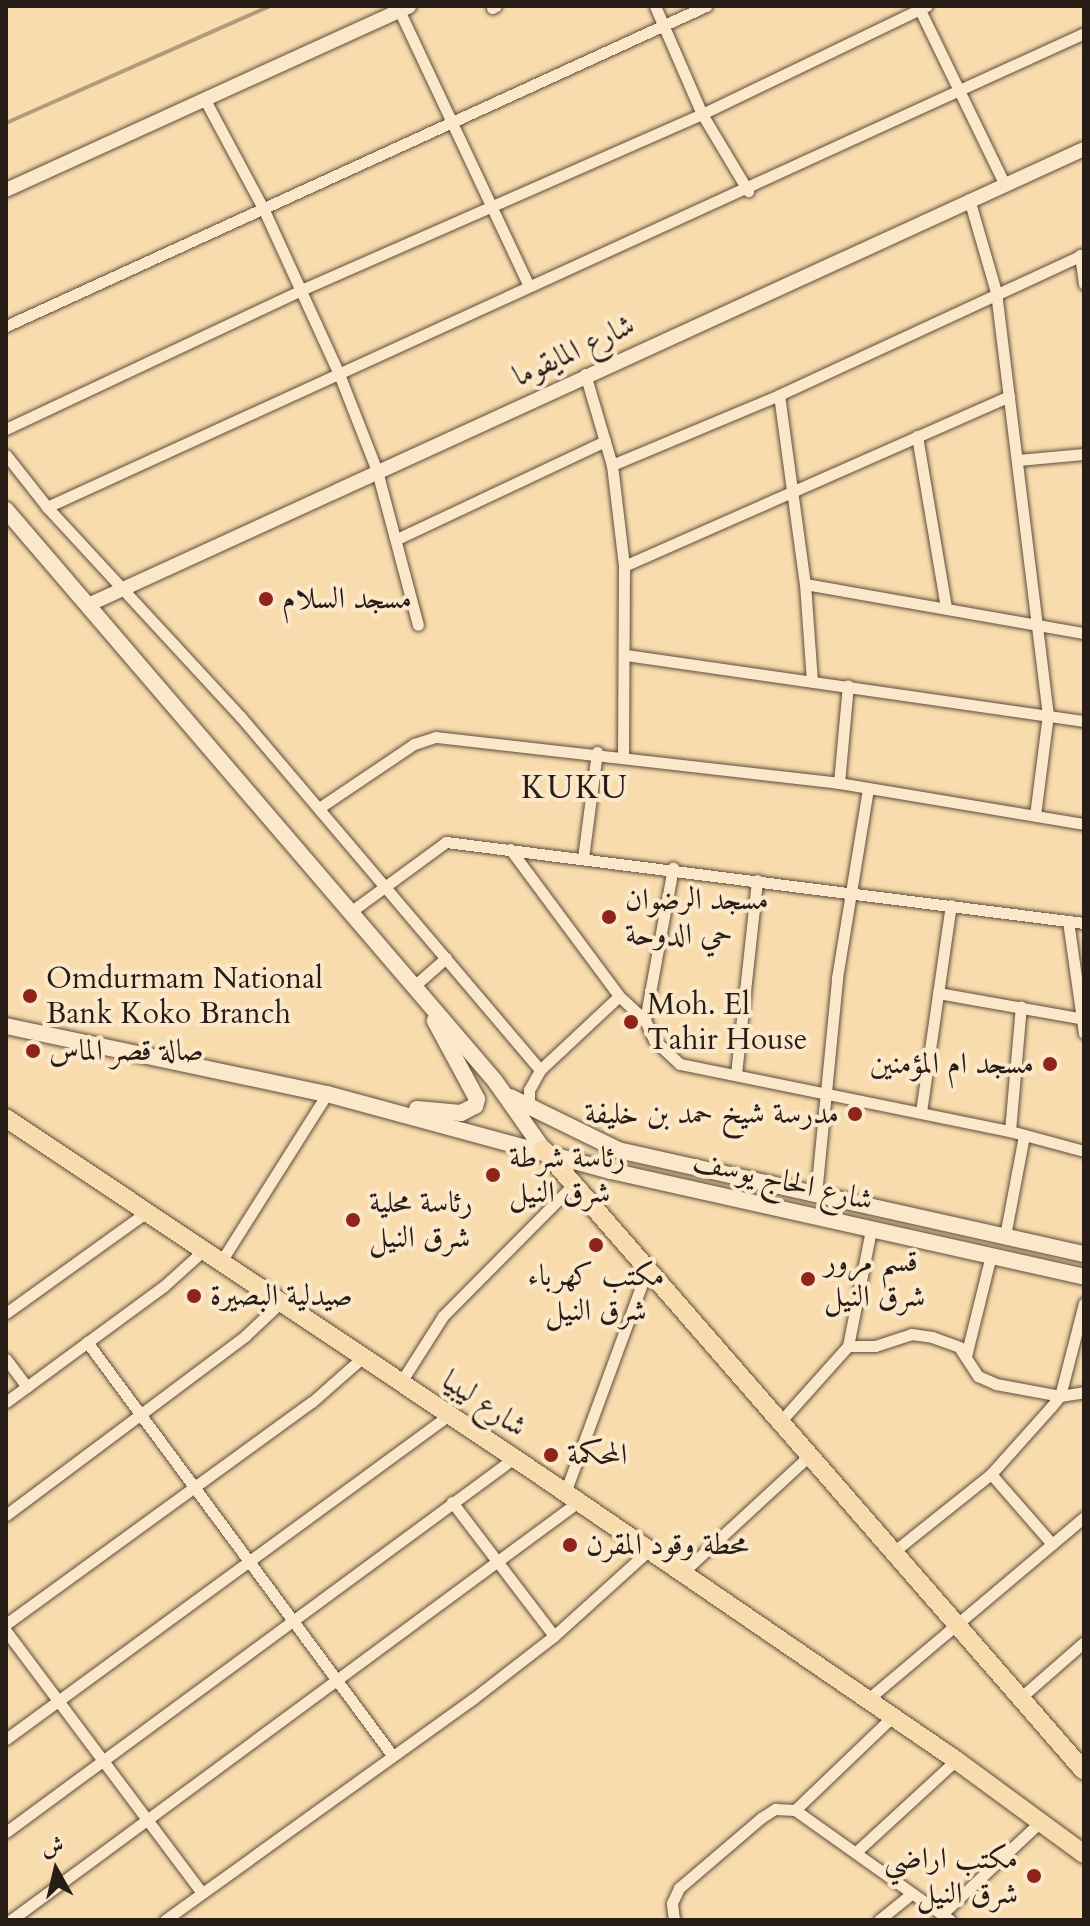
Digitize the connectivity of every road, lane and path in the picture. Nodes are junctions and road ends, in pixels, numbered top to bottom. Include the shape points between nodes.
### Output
1 (655, 6) edge
2 (706, 6) edge
3 (921, 7) edge
4 (404, 8) edge
5 (663, 25) junction
6 (1084, 33) edge
7 (956, 88) junction
8 (205, 100) junction
9 (702, 114) junction
10 (453, 123) junction
11 (1084, 149) edge
12 (1004, 183) junction
13 (6, 190) edge
14 (748, 191) junction
15 (969, 199) junction
16 (490, 205) junction
17 (263, 208) junction
18 (1082, 254) edge
19 (1084, 284) edge
20 (529, 286) junction
21 (301, 290) junction
22 (996, 292) junction
23 (6, 326) edge
24 (339, 374) junction
25 (585, 374) junction
26 (779, 395) junction
27 (1009, 396) junction
28 (6, 429) edge
29 (917, 436) junction
30 (605, 441) junction
31 (1084, 454) edge
32 (6, 455) edge
33 (1018, 460) junction
34 (612, 465) junction
35 (377, 471) junction
36 (791, 496) junction
37 (47, 507) junction
38 (6, 510) edge
39 (397, 539) junction
40 (624, 566) junction
41 (805, 584) junction
42 (122, 589) junction
43 (88, 605) junction
44 (946, 608) junction
45 (418, 625) dead end
46 (1036, 628) junction
47 (1084, 633) edge
48 (626, 655) junction
49 (812, 681) junction
50 (848, 685) junction
51 (1048, 714) junction
52 (1084, 721) edge
53 (597, 752) junction
54 (623, 756) junction
55 (839, 783) junction
56 (868, 789) junction
57 (319, 808) junction
58 (1035, 815) junction
59 (1084, 824) edge
60 (510, 849) junction
61 (583, 858) junction
62 (673, 868) junction
63 (757, 880) junction
64 (382, 885) junction
65 (852, 893) junction
66 (951, 905) junction
67 (349, 913) junction
68 (1068, 921) junction
69 (1084, 923) edge
70 (446, 958) junction
71 (413, 987) junction
72 (938, 993) junction
73 (619, 996) junction
74 (426, 1001) junction
75 (1021, 1006) junction
76 (1083, 1019) edge
77 (645, 1020) junction
78 (6, 1026) edge
79 (1084, 1033) edge
80 (540, 1070) junction
81 (736, 1074) junction
82 (828, 1092) junction
83 (327, 1094) junction
84 (506, 1095) junction
85 (373, 1106) junction
86 (529, 1107) junction
87 (921, 1112) junction
88 (6, 1118) edge
89 (1010, 1131) junction
90 (1024, 1135) junction
91 (543, 1149) junction
92 (1084, 1151) edge
93 (572, 1186) junction
94 (816, 1194) junction
95 (148, 1211) junction
96 (871, 1230) junction
97 (1005, 1236) junction
98 (206, 1248) junction
99 (1084, 1254) edge
100 (991, 1255) junction
101 (222, 1260) junction
102 (648, 1267) junction
103 (1084, 1277) edge
104 (282, 1301) junction
105 (1084, 1303) edge
106 (6, 1313) edge
107 (87, 1342) junction
108 (848, 1346) junction
109 (364, 1356) junction
110 (966, 1356) junction
111 (6, 1359) edge
112 (401, 1382) junction
113 (27, 1387) junction
114 (1084, 1392) edge
115 (1060, 1396) junction
116 (6, 1402) edge
117 (139, 1414) junction
118 (449, 1415) junction
119 (780, 1422) junction
120 (809, 1456) junction
121 (514, 1458) junction
122 (991, 1474) junction
123 (193, 1488) junction
124 (572, 1498) junction
125 (452, 1502) junction
126 (6, 1515) edge
127 (1084, 1517) edge
128 (1052, 1544) junction
129 (648, 1551) junction
130 (892, 1553) junction
131 (248, 1560) junction
132 (495, 1562) junction
133 (682, 1573) junction
134 (290, 1619) junction
135 (6, 1624) edge
136 (956, 1625) junction
137 (6, 1631) edge
138 (554, 1636) junction
139 (1084, 1642) edge
140 (336, 1678) junction
141 (1019, 1699) junction
142 (867, 1700) junction
143 (59, 1701) junction
144 (892, 1717) junction
145 (6, 1739) edge
146 (392, 1755) junction
147 (102, 1760) junction
148 (956, 1760) junction
149 (1083, 1768) edge
150 (795, 1810) junction
151 (146, 1818) junction
152 (1041, 1821) junction
153 (6, 1832) edge
154 (856, 1852) junction
155 (1084, 1854) edge
156 (202, 1893) junction
157 (910, 1895) junction
158 (946, 1917) edge
159 (11, 1920) edge
160 (165, 1920) edge
161 (674, 1920) edge
162 (879, 1920) edge

1 - 5 street
2 - 5 street
3 - 7 street
3 - 9 street
4 - 8 street
4 - 10 street
5 - 9 street
5 - 10 street
6 - 7 street
7 - 12 street
7 - 14 street
8 - 13 street
8 - 17 street
9 - 14 street
9 - 16 street
10 - 16 street
10 - 17 street
11 - 12 street, شارع المايقوما
12 - 15 street, شارع المايقوما
14 - 20 street
15 - 22 street
15 - 25 street, شارع المايقوما
16 - 20 street
16 - 21 street
17 - 21 street
17 - 23 street
18 - 19 street
18 - 22 street
20 - 24 street
21 - 24 street
21 - 28 street
22 - 26 street
22 - 27 street
24 - 35 street
24 - 37 street
25 - 30 street
25 - 35 street, شارع المايقوما
26 - 34 street
26 - 36 street
27 - 29 street
27 - 33 street
29 - 36 street
29 - 44 street
30 - 34 street
30 - 39 street
31 - 33 street
32 - 37 street
33 - 46 street
34 - 40 street
35 - 39 street
35 - 42 street, شارع المايقوما
36 - 40 street
36 - 41 street
37 - 42 street
38 - 43 main road
39 - 45 street
40 - 48 street
41 - 44 street
41 - 49 street
42 - 43 street, شارع المايقوما
42 - 57 street
43 - 67 main road
44 - 46 street
46 - 47 street
46 - 51 street
48 - 49 street
48 - 54 street
49 - 50 street
50 - 51 street
50 - 55 street
51 - 52 street
51 - 58 street
53 - 54 street
53 - 57 street via 436,737 414,744
53 - 61 street
54 - 55 street
55 - 56 street
56 - 58 street
56 - 65 street
57 - 64 street
58 - 59 street
60 - 61 street
60 - 64 street via 437,845
60 - 73 street
61 - 62 street
62 - 63 street
62 - 77 street
63 - 65 street
63 - 81 street
64 - 67 street
64 - 70 street
65 - 66 street
65 - 82 street via 832,1023
66 - 68 street
66 - 72 street
67 - 71 main road
68 - 69 street
68 - 76 street
70 - 71 street
70 - 80 street
71 - 74 main road
72 - 75 street
72 - 87 street
73 - 77 street
73 - 80 street
74 - 84 main road
74 - 85 main road via 475,1089 475,1106 461,1113
75 - 76 street
75 - 89 street
76 - 79 street
77 - 81 street via 654,1040 680,1064
78 - 83 main road
80 - 86 street via 529,1090
81 - 82 street
82 - 87 street
82 - 94 street
83 - 85 main road
83 - 101 street
84 - 86 main road, شارع الحاج يوسف
84 - 91 main road
85 - 91 main road, شارع الحاج يوسف
86 - 94 main road, شارع الحاج يوسف via 618,1150
87 - 89 street
88 - 95 main road, شارع ليبيا
89 - 90 street
90 - 92 street
90 - 97 street
91 - 93 main road
91 - 96 main road, شارع الحاج يوسف via 611,1171
93 - 102 main road
93 - 112 street via 443,1316
94 - 97 main road, شارع الحاج يوسف
95 - 98 main road, شارع ليبيا
95 - 106 street
96 - 100 main road, شارع الحاج يوسف
96 - 108 street
97 - 99 main road, شارع الحاج يوسف
98 - 101 main road, شارع ليبيا
98 - 107 street
100 - 103 main road, شارع الحاج يوسف
100 - 110 street
101 - 104 main road, شارع ليبيا
102 - 119 main road
102 - 124 street
104 - 109 main road, شارع ليبيا
104 - 117 street via 245,1336
105 - 115 street
107 - 113 street
107 - 117 street
108 - 110 street via 875,1346 911,1334 949,1342
108 - 119 street
109 - 112 main road, شارع ليبيا
109 - 123 street via 312,1402
110 - 115 street via 978,1376
111 - 113 street
112 - 118 main road, شارع ليبيا
113 - 116 street
114 - 115 street
115 - 122 street
117 - 123 street
117 - 126 street
118 - 121 main road, شارع ليبيا
118 - 131 street
119 - 120 main road
120 - 130 main road
120 - 133 street
121 - 124 main road, شارع ليبيا
121 - 125 street
122 - 128 street
122 - 130 street
123 - 131 street
123 - 135 street
124 - 129 main road, شارع ليبيا
124 - 132 street
125 - 132 street
125 - 134 street
127 - 128 street
128 - 136 street
129 - 133 main road, شارع ليبيا
129 - 138 street
130 - 136 main road
131 - 134 street
131 - 143 street
132 - 138 street
132 - 140 street
133 - 142 main road, شارع ليبيا
134 - 140 street
134 - 147 street
136 - 141 main road
136 - 142 street
137 - 143 street
138 - 146 street
139 - 141 street
140 - 146 street
140 - 151 street
141 - 149 main road
142 - 144 main road, شارع ليبيا
143 - 145 street
143 - 147 street
144 - 148 main road, شارع ليبيا
144 - 150 street
146 - 156 street
147 - 151 street
147 - 153 street
148 - 152 main road, شارع ليبيا
148 - 154 street
150 - 154 street
150 - 161 street via 775,1809 761,1818 679,1888 672,1903
151 - 156 street
151 - 159 street
152 - 155 main road, شارع ليبيا
152 - 158 street
154 - 157 street
156 - 160 street
157 - 158 street
157 - 162 street

